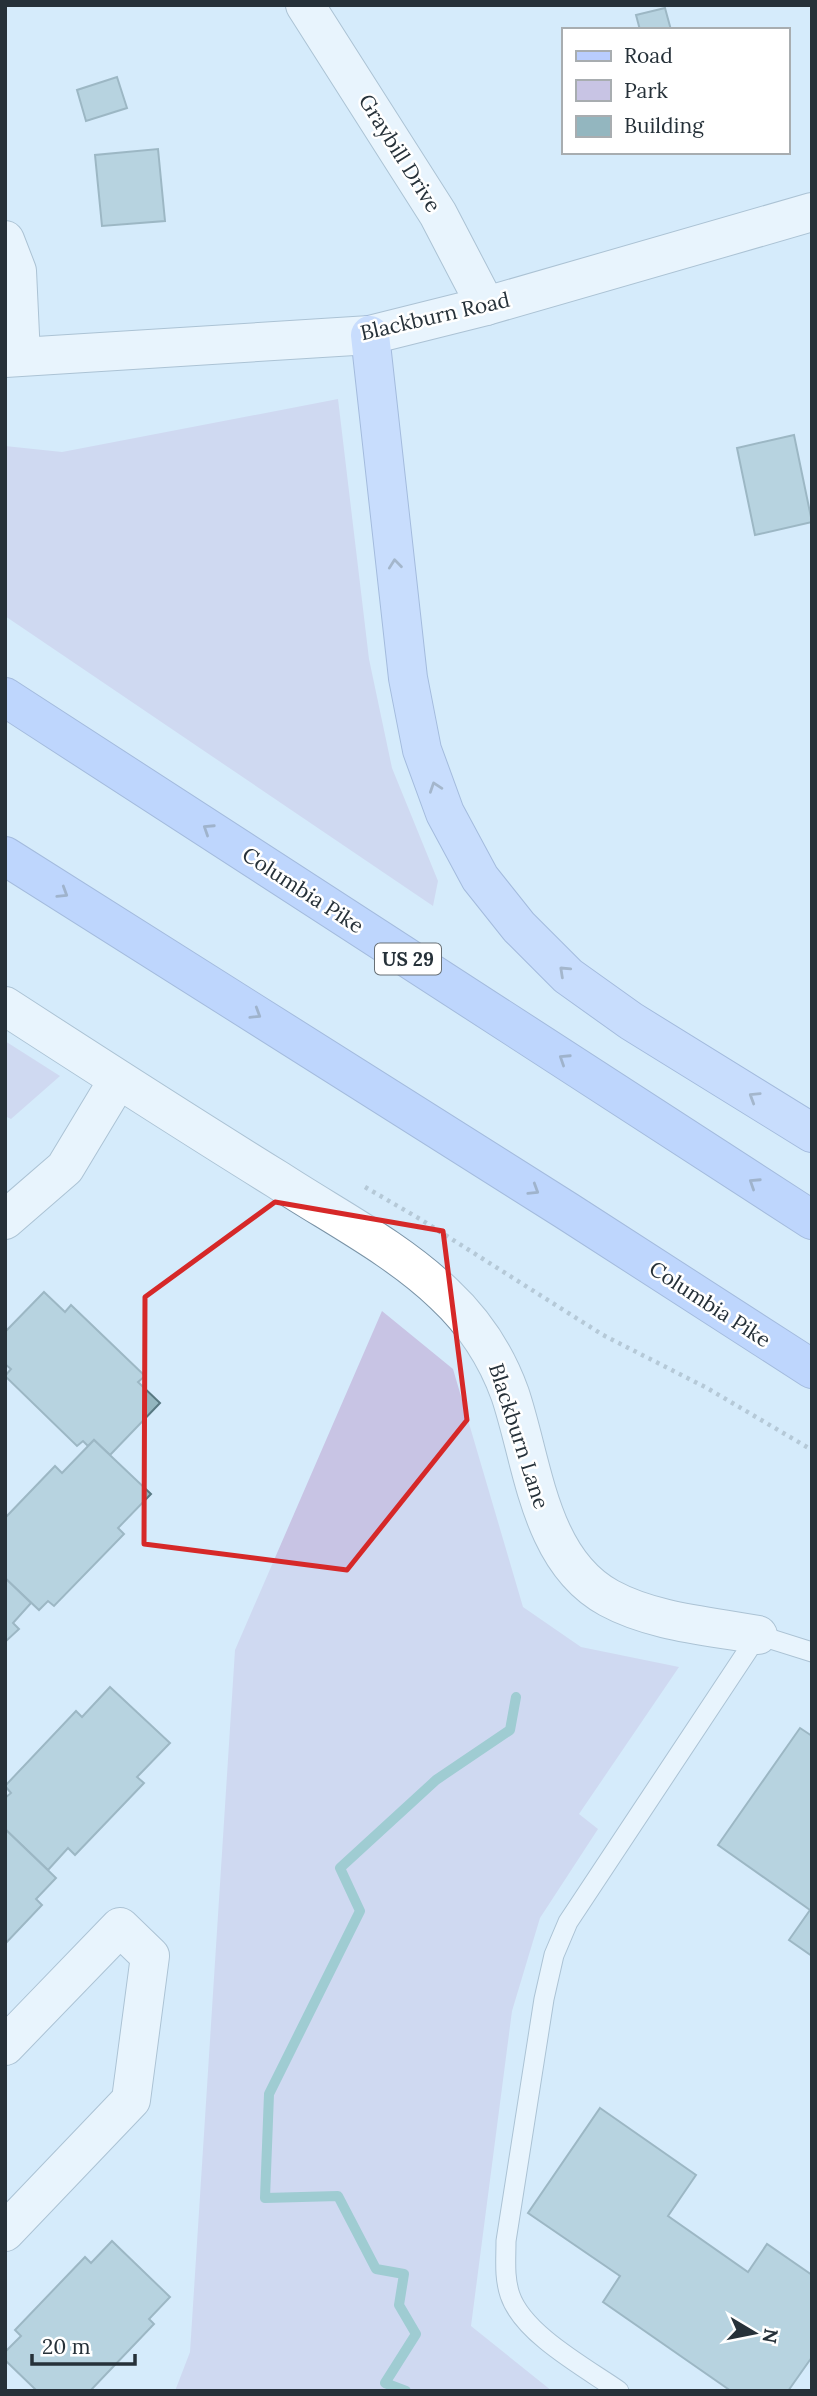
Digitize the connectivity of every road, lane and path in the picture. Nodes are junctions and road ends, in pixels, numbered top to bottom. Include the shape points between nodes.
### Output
1 (305, 5) edge
2 (812, 212) edge
3 (5, 240) edge
4 (486, 306) junction
5 (370, 335) junction
6 (13, 357) edge
7 (5, 697) edge
8 (5, 856) edge
9 (5, 1006) edge
10 (118, 1080) junction
11 (812, 1133) edge
12 (358, 1183) dead end
13 (5, 1220) edge
14 (812, 1220) edge
15 (812, 1369) edge
16 (812, 1450) edge
17 (758, 1635) junction
18 (812, 1652) edge
19 (5, 2046) edge
20 (5, 2232) edge
21 (619, 2391) edge

1 - 4 street, Graybill Drive via 438,214
2 - 4 street, Blackburn Road
3 - 6 street via 17,271
4 - 5 street, Blackburn Road
5 - 6 street, Blackburn Road
11 -> 5 main road via 631,1021 568,976 519,927 474,867 445,814 422,750 410,690
14 -> 7 highway, Columbia Pike / US 29
8 -> 15 highway, Columbia Pike
9 - 10 street, Blackburn Lane
10 - 13 street via 65,1168
10 - 17 street, Blackburn Lane via 379,1244 442,1292 475,1325 509,1392 543,1511 563,1552 585,1581 643,1613
12 - 16 path via 603,1335 707,1388
17 - 18 lane
17 - 21 lane via 568,1922 544,1998 506,2241 505,2274 511,2298 541,2336
19 - 20 street via 120,1927 150,1956 131,2100

